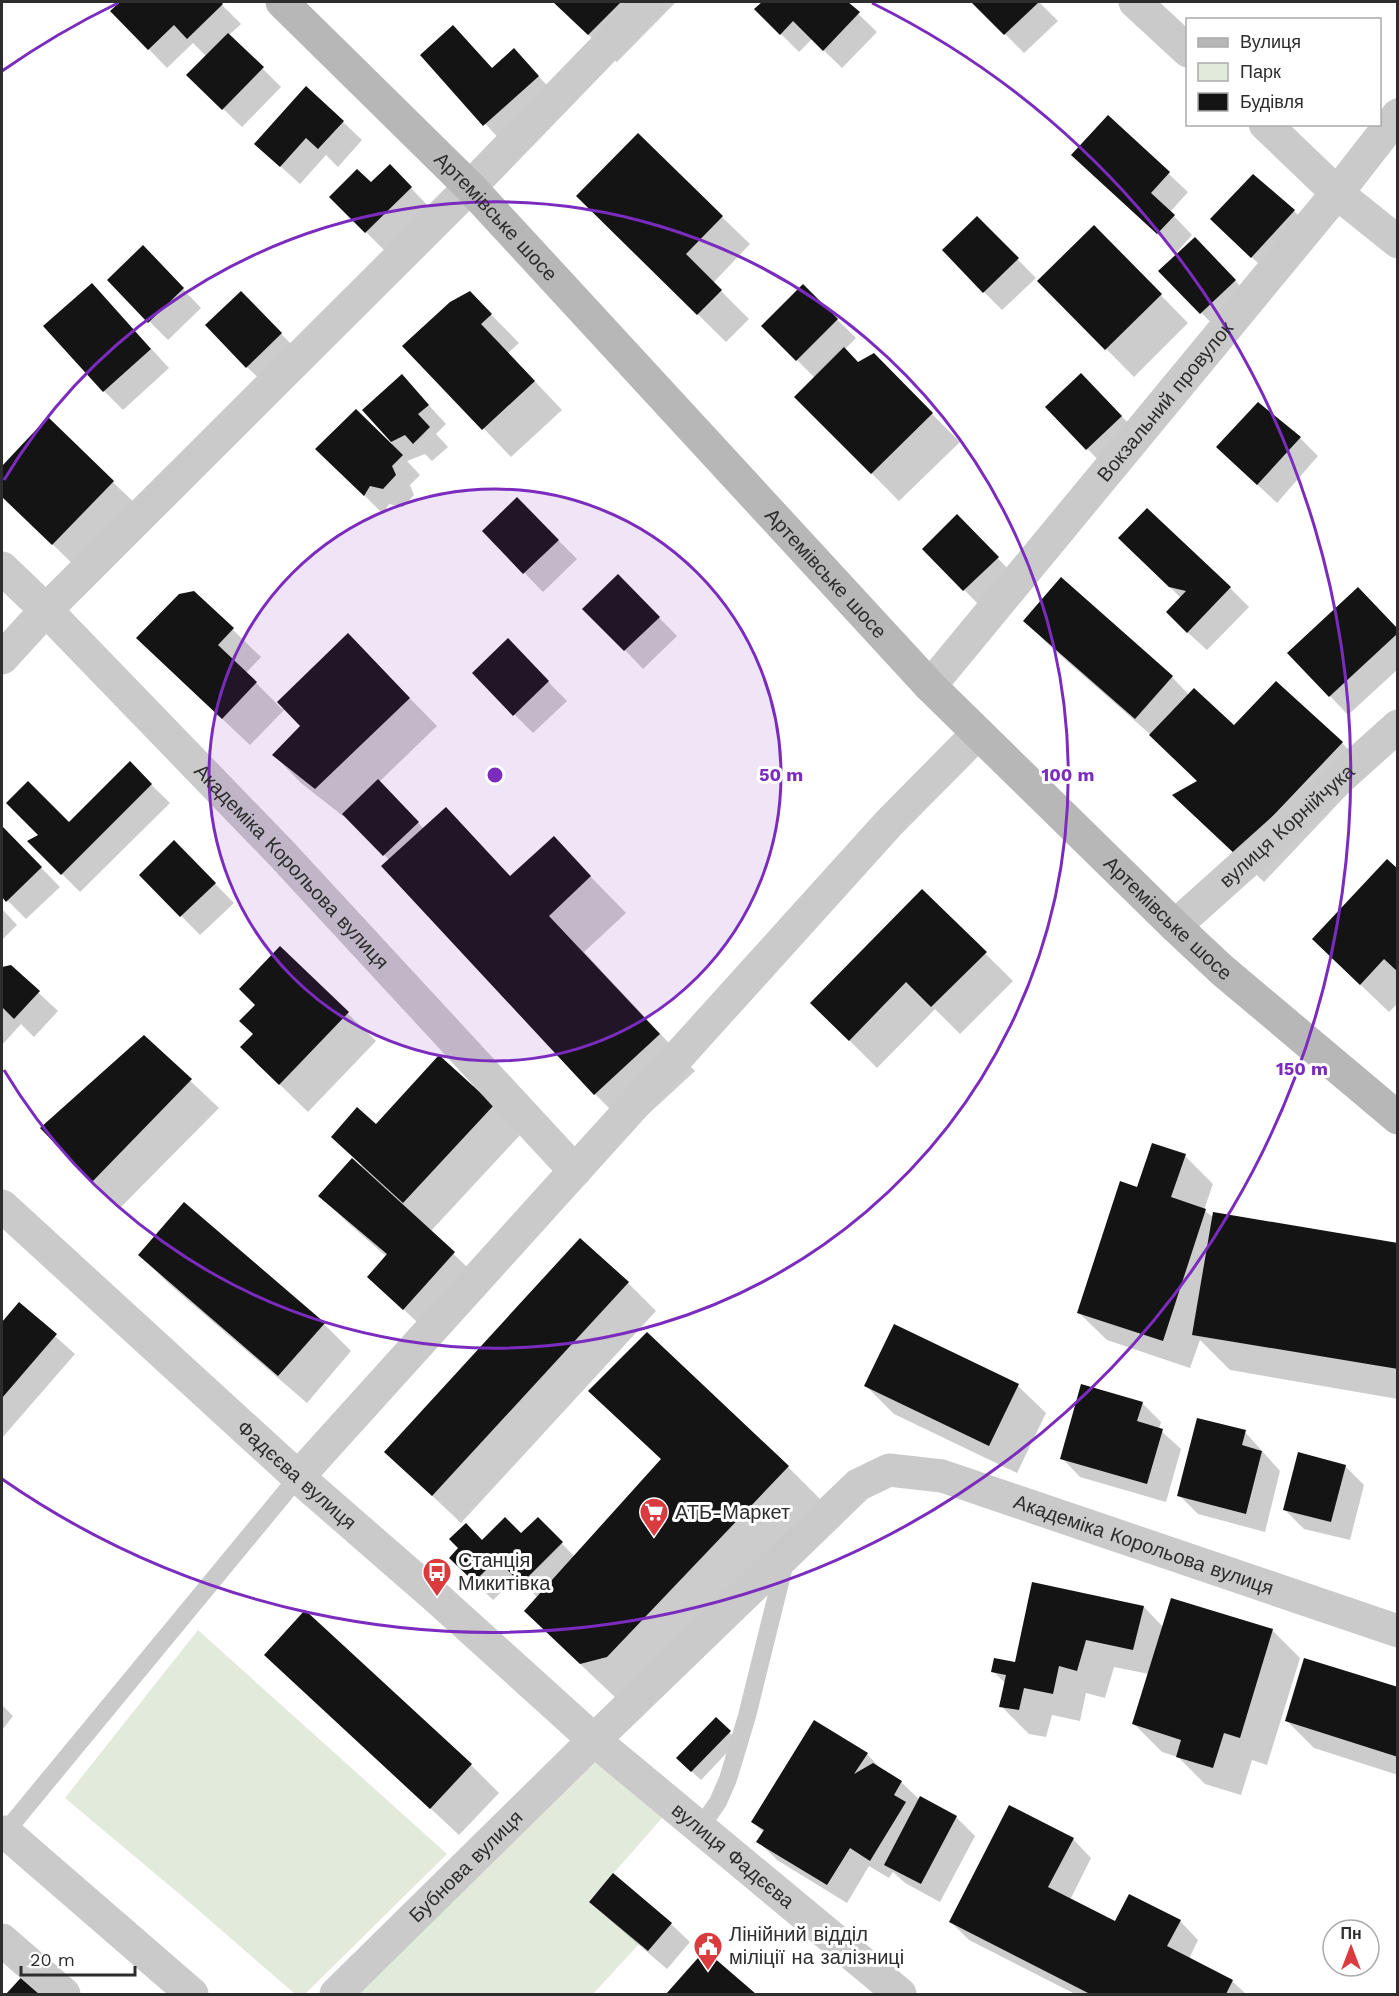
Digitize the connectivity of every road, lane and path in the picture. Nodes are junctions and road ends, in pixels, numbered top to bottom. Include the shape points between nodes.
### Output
1 (282, 2) edge
2 (649, 2) edge
3 (1135, 2) edge
4 (1186, 49) edge
5 (1398, 115) edge
6 (1267, 126) edge
7 (470, 187) junction
8 (1337, 193) junction
9 (1398, 242) edge
10 (2, 568) edge
11 (46, 610) junction
12 (2, 658) edge
13 (930, 686) junction
14 (1398, 726) edge
15 (978, 733) junction
16 (1175, 926) junction
17 (1398, 1118) edge
18 (575, 1171) junction
19 (2, 1206) edge
20 (889, 1470) joint
21 (298, 1477) junction
22 (787, 1554) junction
23 (1398, 1631) edge
24 (594, 1740) junction
25 (700, 1828) junction
26 (3, 1834) edge
27 (2, 1940) edge
28 (900, 1994) edge
29 (64, 1995) edge
30 (192, 1995) edge
31 (336, 1995) edge

1 - 7 main road, Артемівське шосе
2 - 7 street
3 - 4 street
5 - 8 street, Вокзальний провулок
6 - 8 street
7 - 11 street
7 - 13 main road, Артемівське шосе
8 - 9 street
8 - 13 street, Вокзальний провулок
10 - 11 street, Академіка Корольова вулиця
11 - 12 street
11 - 18 street, Академіка Корольова вулиця via 281,853
13 - 15 main road, Артемівське шосе
14 - 16 street, вулиця Корнійчука
15 - 16 main road, Артемівське шосе
15 - 18 street via 882,830
16 - 17 main road, Артемівське шосе
18 - 21 street
19 - 21 street, Фадєєва вулиця
20 - 22 street, Бубнова вулиця via 858,1485
20 - 23 street, Академіка Корольова вулиця via 942,1476
21 - 24 street, Фадєєва вулиця
21 - 26 lane
22 - 24 street, Бубнова вулиця
22 - 25 lane via 728,1779
24 - 25 street, вулиця Фадєєва
24 - 31 street, Бубнова вулиця
25 - 28 street, вулиця Фадєєва
26 - 30 street
27 - 29 street

